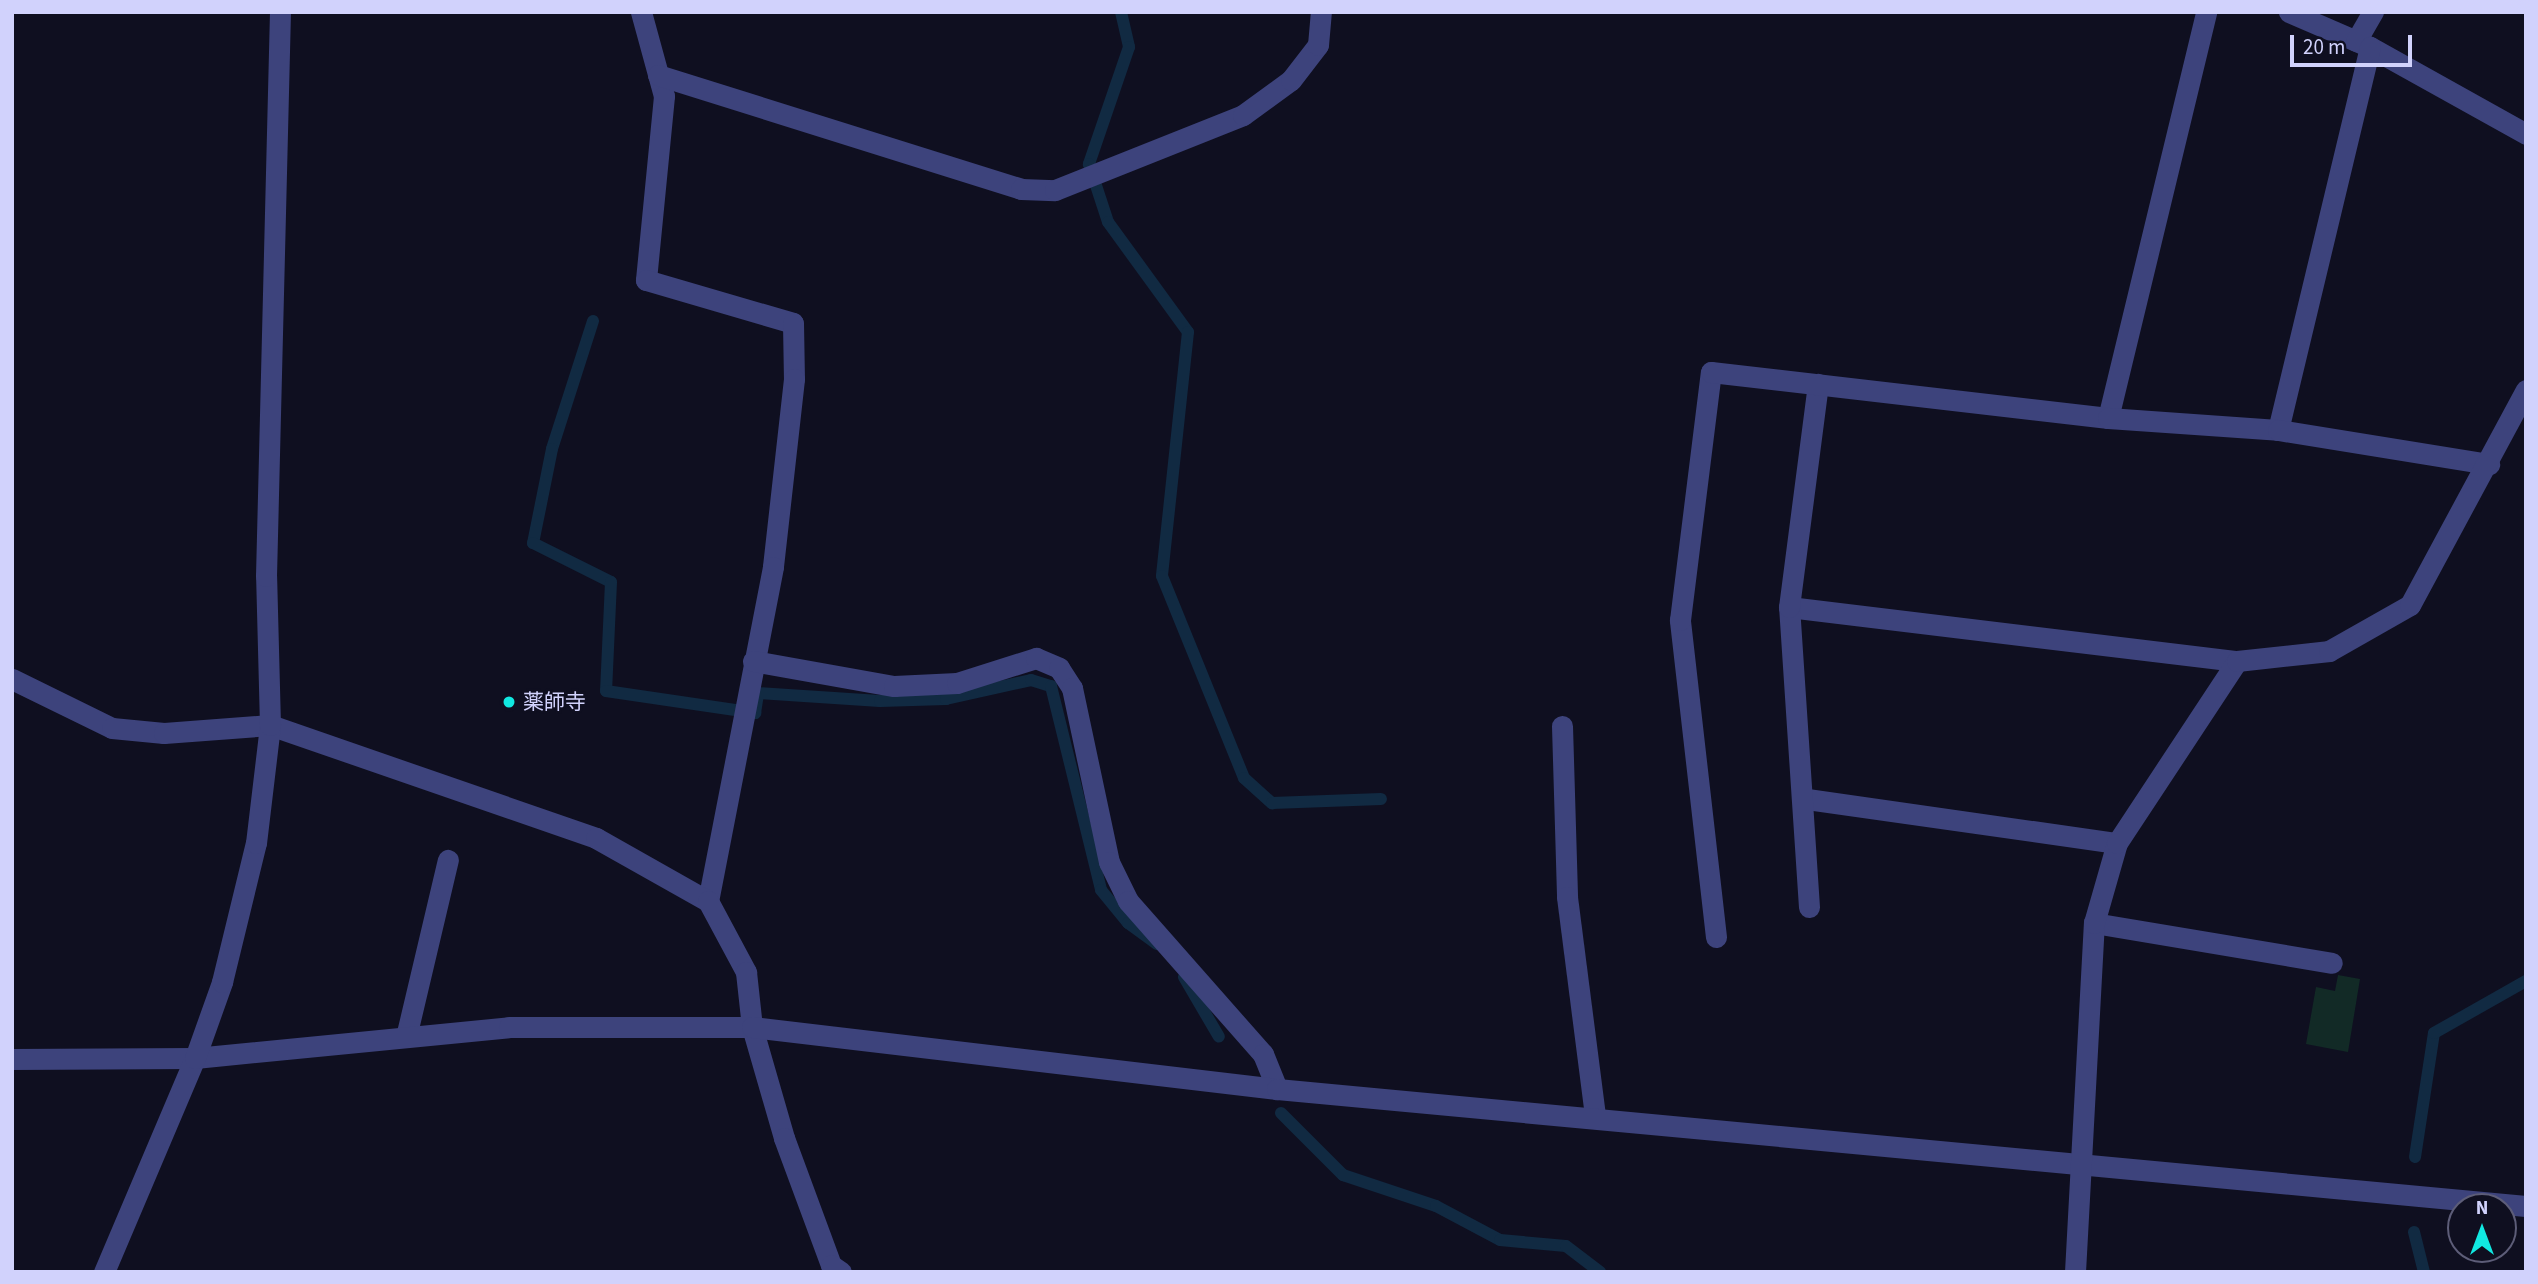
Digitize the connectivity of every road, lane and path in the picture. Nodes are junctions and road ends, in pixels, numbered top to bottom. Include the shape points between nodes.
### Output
1 (280, 12) edge
2 (641, 12) edge
3 (1321, 12) edge
4 (2206, 12) edge
5 (2289, 12) edge
6 (2373, 12) edge
7 (2363, 44) junction
8 (658, 75) junction
9 (2526, 134) edge
10 (1818, 384) junction
11 (2526, 390) edge
12 (2108, 418) junction
13 (2278, 430) junction
14 (2489, 464) junction
15 (1789, 607) junction
16 (753, 661) junction
17 (2237, 661) junction
18 (12, 679) edge
19 (270, 725) junction
20 (1562, 726) dead end
21 (1807, 799) junction
22 (2117, 843) junction
23 (448, 860) dead end
24 (708, 901) junction
25 (1810, 907) dead end
26 (2094, 923) junction
27 (1716, 937) dead end
28 (2332, 963) dead end
29 (752, 1027) junction
30 (407, 1037) junction
31 (195, 1058) junction
32 (12, 1059) edge
33 (1277, 1089) junction
34 (1595, 1116) junction
35 (2080, 1162) junction
36 (2526, 1206) edge
37 (834, 1269) edge
38 (104, 1272) edge
39 (2075, 1272) edge

1 - 19 street via 266,576
2 - 8 street
3 - 8 street via 1323,23 1311,54 1291,80 1243,115 1055,190 1021,189
4 - 12 street
5 - 7 street
6 - 7 street
7 - 9 street
7 - 13 street
8 - 16 street via 664,96 646,280 793,323 794,379 772,568
10 - 12 street
10 - 15 street
10 - 27 street via 1711,372 1680,620
11 - 14 street
12 - 13 street
13 - 14 street
14 - 17 street via 2410,605 2329,651
15 - 17 street
15 - 21 street
16 - 24 street
16 - 33 street via 894,687 957,683 1036,658 1059,667 1072,688 1109,862 1128,901 1263,1054
17 - 22 street
18 - 19 street via 112,728 164,733
19 - 24 street via 596,838
19 - 31 street via 256,843 222,982
20 - 34 street via 1567,897
21 - 22 street
21 - 25 street
22 - 26 street
23 - 30 street
24 - 29 street via 746,972
26 - 28 street
26 - 35 street
29 - 30 street via 509,1027
29 - 33 street
29 - 37 street via 784,1138
30 - 31 street
31 - 32 street
31 - 38 street
33 - 34 street
34 - 35 street
35 - 36 street
35 - 39 street

